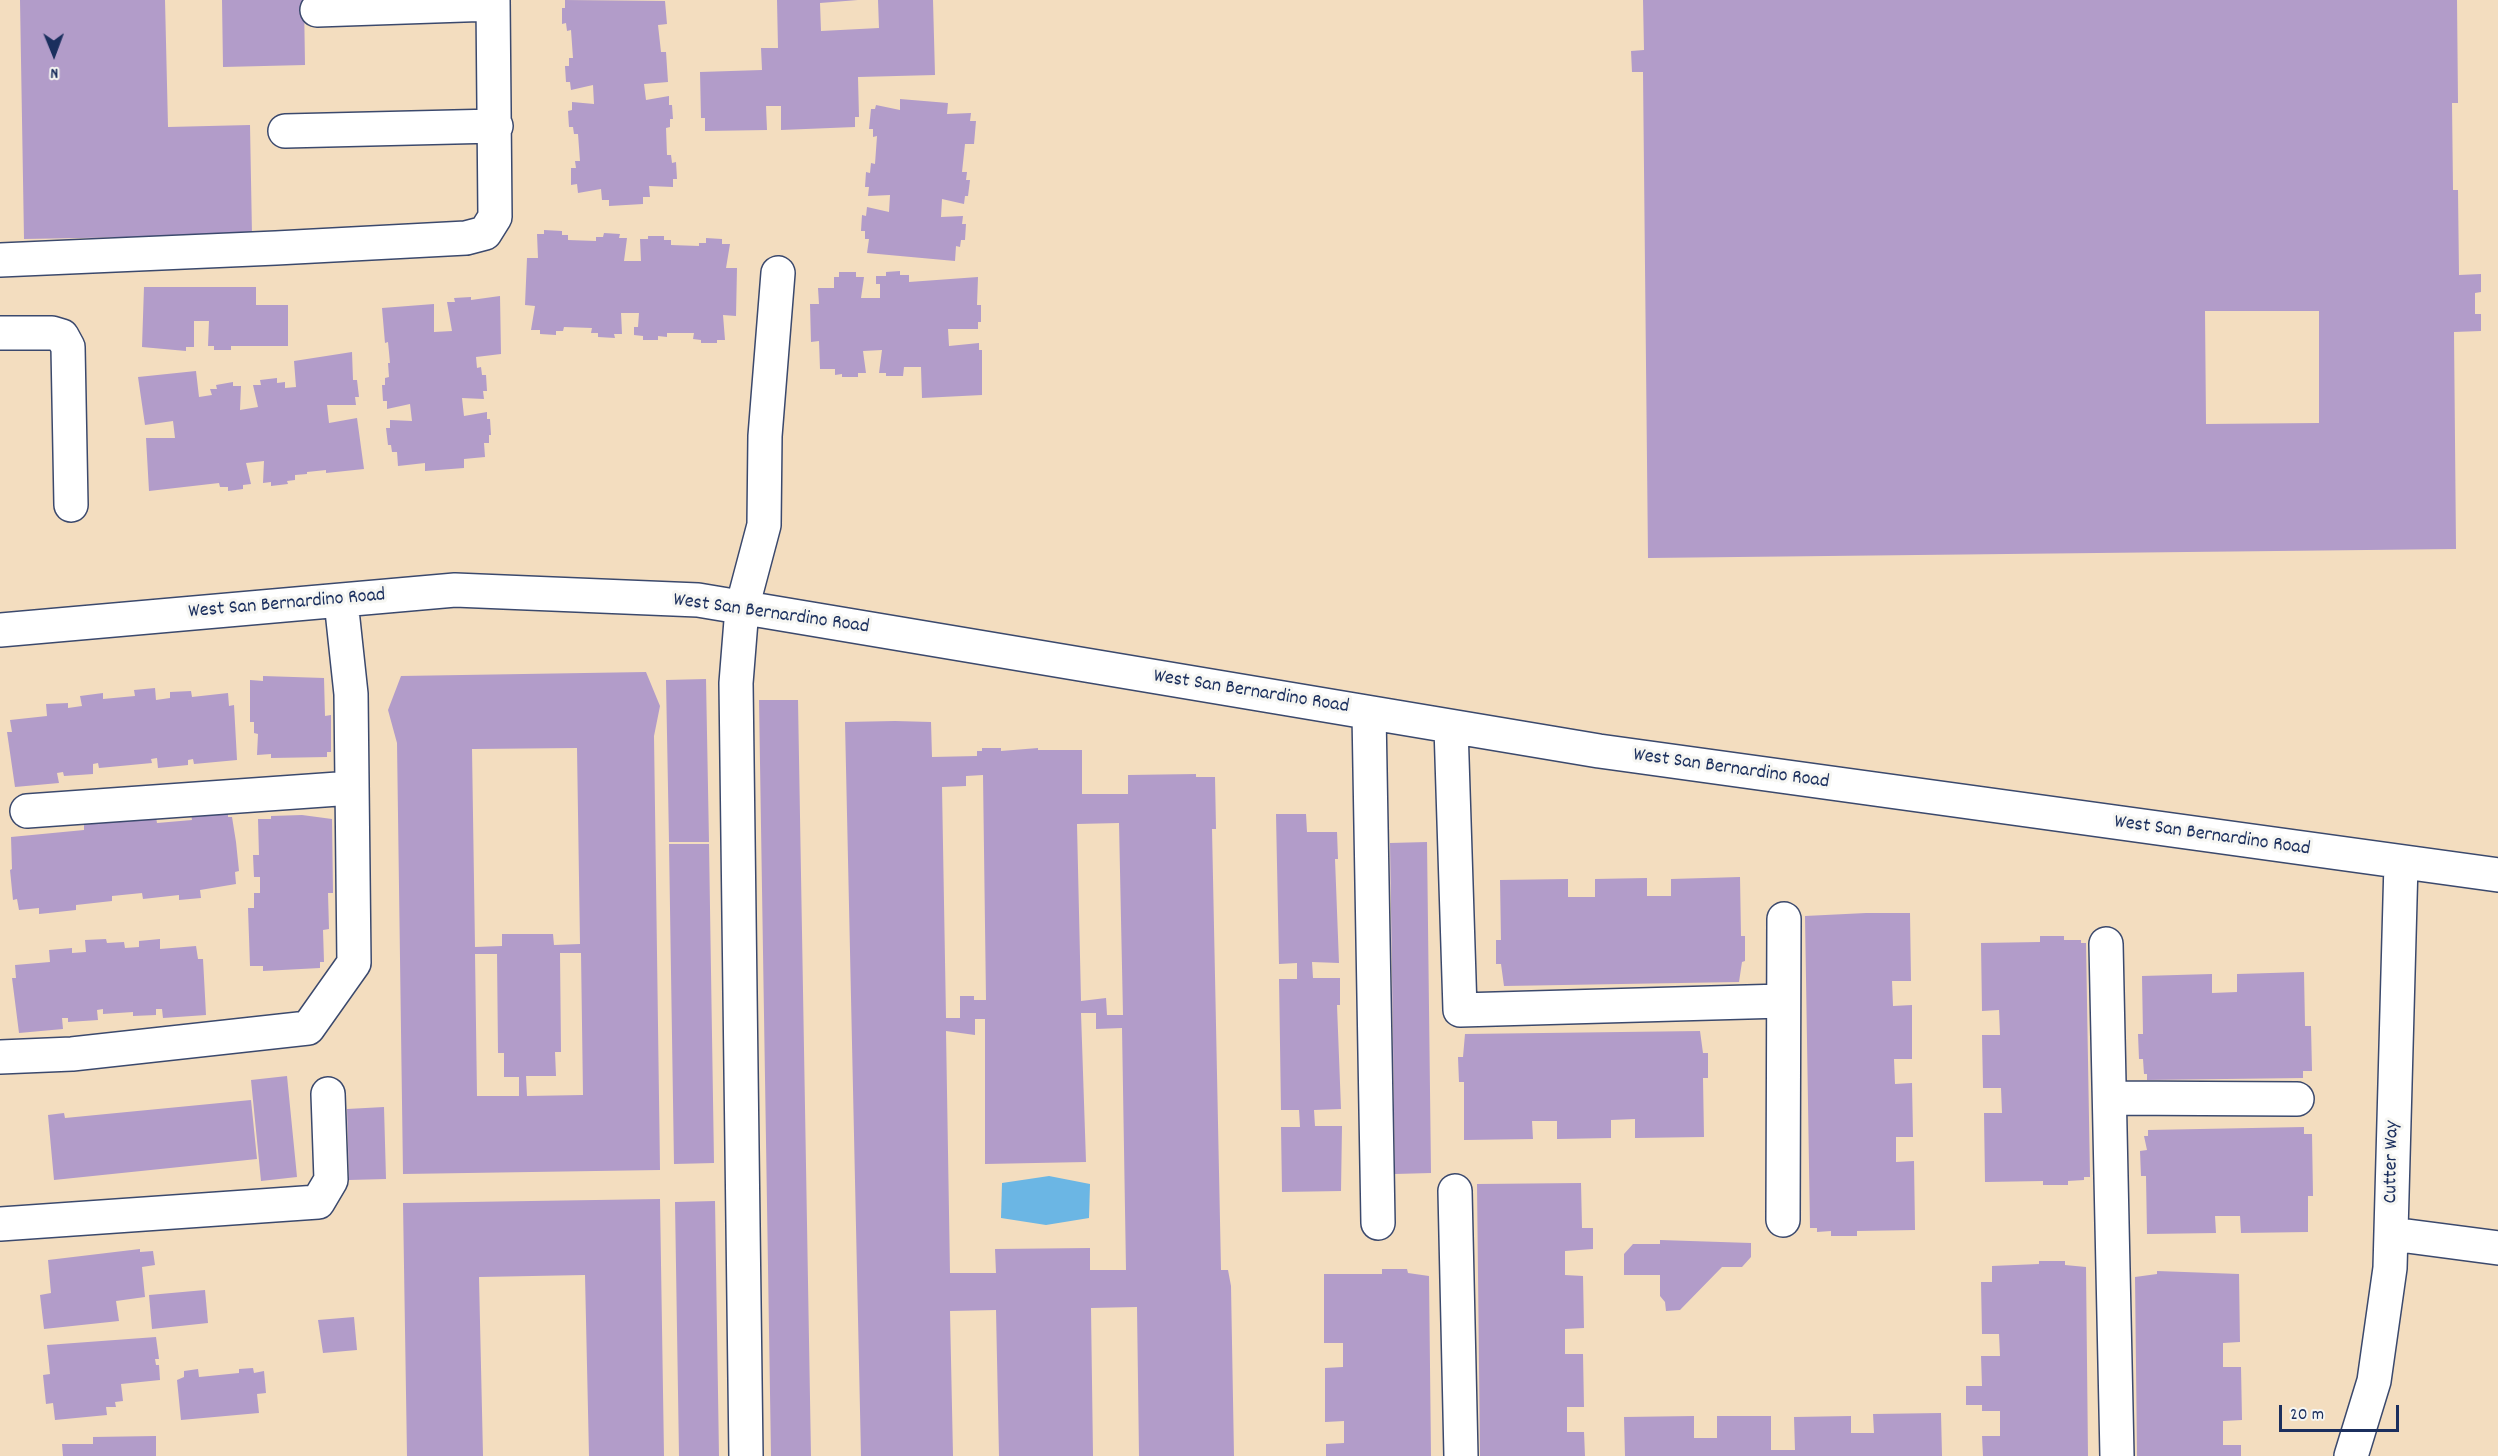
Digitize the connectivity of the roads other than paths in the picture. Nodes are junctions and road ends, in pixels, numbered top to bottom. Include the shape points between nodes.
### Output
1 (493, 2) edge
2 (317, 10) dead end
3 (496, 126) junction
4 (285, 131) dead end
5 (0, 260) edge
6 (778, 273) dead end
7 (0, 333) edge
8 (71, 505) dead end
9 (341, 601) junction
10 (742, 608) junction
11 (0, 630) edge
12 (1370, 713) junction
13 (1451, 727) junction
14 (352, 788) junction
15 (27, 811) dead end
16 (2401, 863) junction
17 (2498, 875) edge
18 (1784, 920) dead end
19 (2106, 945) dead end
20 (1783, 1001) junction
21 (0, 1058) edge
22 (328, 1094) dead end
23 (2110, 1098) junction
24 (2296, 1098) dead end
25 (1455, 1191) dead end
26 (1783, 1220) dead end
27 (1378, 1223) dead end
28 (0, 1224) edge
29 (2392, 1234) junction
30 (2498, 1248) edge
31 (746, 1456) edge
32 (1461, 1456) edge
33 (2117, 1456) edge
34 (2351, 1456) edge

1 - 2 street
1 - 3 street
3 - 4 street
3 - 5 street via 495,217 484,233 466,238
6 - 10 street via 765,436 764,525
7 - 8 street via 52,333 63,336 68,347
9 - 10 street, West San Bernardino Road via 455,590 698,600
9 - 11 street, West San Bernardino Road
9 - 14 street via 351,694
10 - 12 street, West San Bernardino Road
10 - 31 street via 736,683
12 - 13 street, West San Bernardino Road
12 - 27 street
13 - 16 street, West San Bernardino Road
13 - 20 street via 1460,1010
14 - 15 street
14 - 21 street via 354,963 308,1028
16 - 17 street, West San Bernardino Road
16 - 29 street, Cutter Way
18 - 20 street
19 - 23 street
20 - 26 street
22 - 28 street via 331,1180 318,1202
23 - 24 street
23 - 33 street
25 - 32 street
29 - 30 street
29 - 34 street, Cutter Way via 2374,1381

